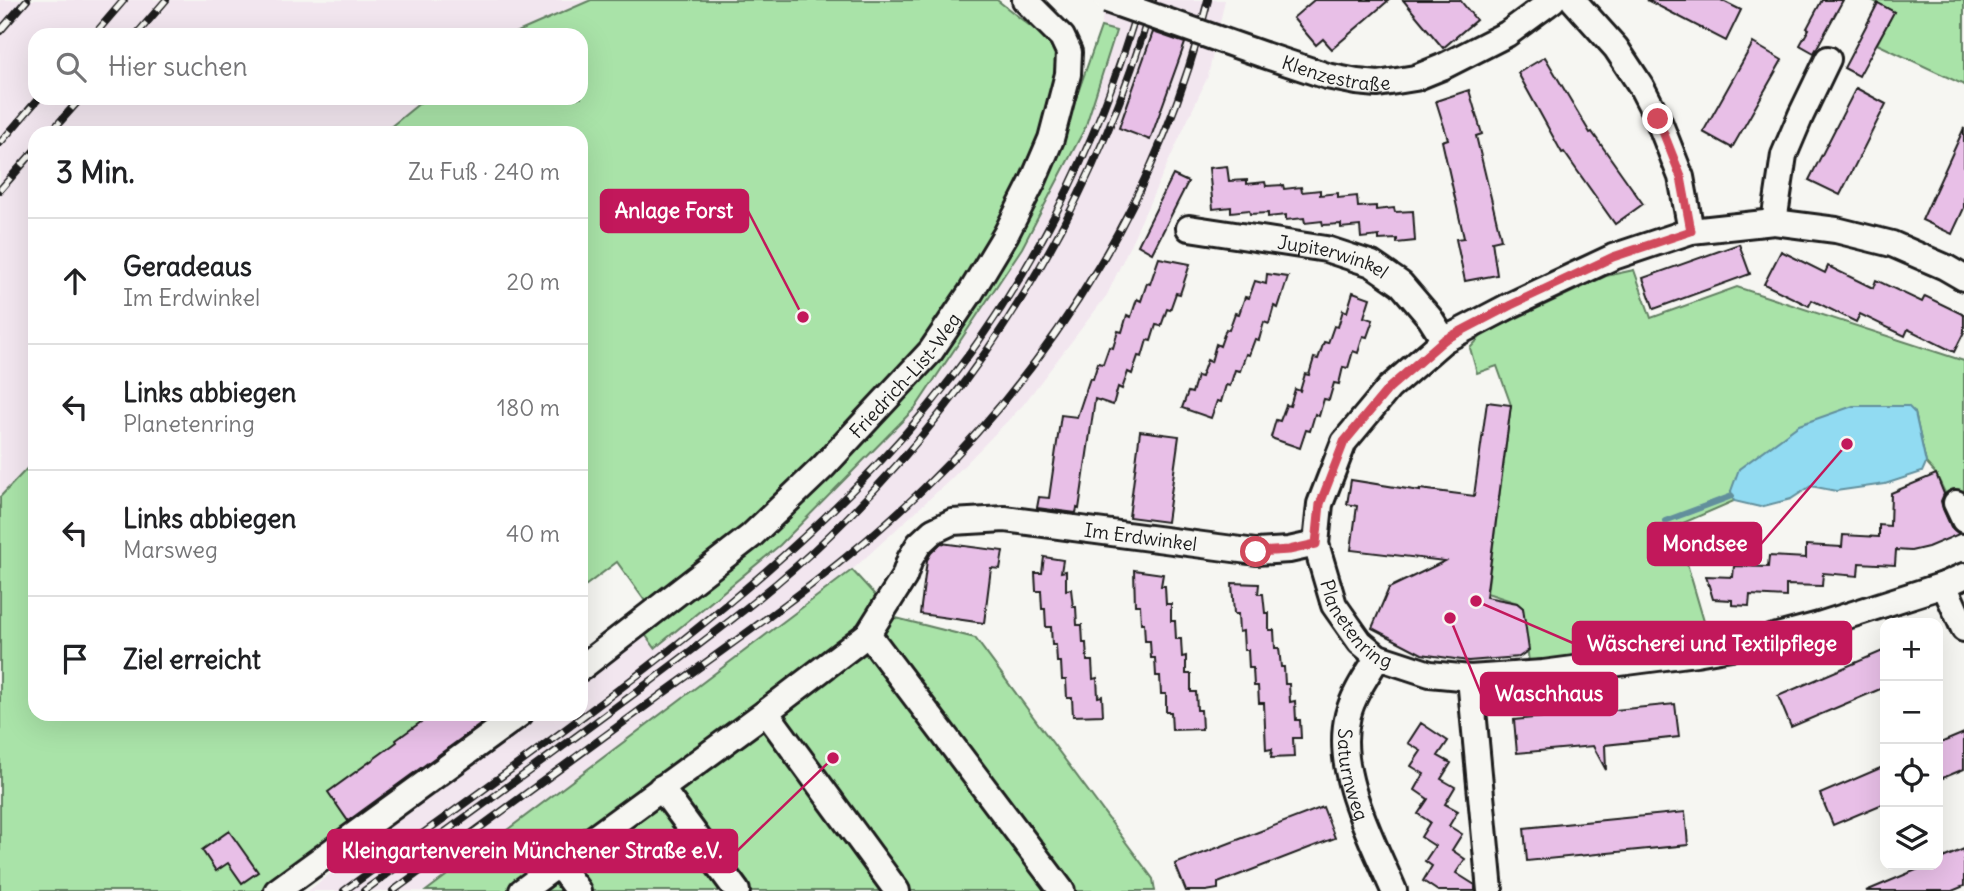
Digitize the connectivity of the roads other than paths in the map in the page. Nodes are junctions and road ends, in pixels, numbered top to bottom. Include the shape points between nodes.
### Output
1 (1025, 0) edge
2 (1107, 0) edge
3 (1553, 0) edge
4 (1573, 0) edge
5 (1829, 59) dead end
6 (1774, 222) junction
7 (1189, 228) dead end
8 (1691, 231) junction
9 (1964, 278) edge
10 (1444, 340) junction
11 (1316, 544) junction
12 (1954, 580) edge
13 (1964, 629) edge
14 (868, 634) junction
15 (1378, 657) junction
16 (588, 663) edge
17 (1470, 678) junction
18 (766, 712) junction
19 (510, 721) edge
20 (661, 788) junction
21 (558, 864) junction
22 (277, 891) edge
23 (522, 891) edge
24 (578, 891) edge
25 (737, 891) edge
26 (897, 891) edge
27 (1062, 891) edge
28 (1394, 891) edge
29 (1489, 891) edge

1 - 16 street, Friedrich-List-Weg via 1062,37 1069,52 1068,74 1051,139 1033,181 964,302 931,351 751,537
2 - 3 street, Klenzestraße, bridge via 1327,76 1378,84 1415,78 1442,67 1507,34
4 - 8 street via 1616,48 1658,119 1681,177
5 - 6 street via 1784,155
6 - 8 street, Planetenring
6 - 9 street, Planetenring via 1892,244
7 - 10 street, Jupiterwinkel via 1326,249 1372,264 1401,284
8 - 10 street, Planetenring via 1613,257
10 - 11 street, Planetenring via 1389,388 1344,442 1320,504
11 - 14 street, Im Erdwinkel via 1256,552 1005,519 952,522 919,544
11 - 15 street, Planetenring via 1334,605 1360,642
12 - 13 street
12 - 17 street, Planetenring via 1743,645 1543,673
14 - 18 street
14 - 27 street
15 - 17 street, Planetenring via 1430,674
15 - 28 street, Saturnweg via 1348,714 1344,749 1357,803
17 - 29 street
18 - 20 street
18 - 26 street
19 - 22 street
20 - 21 street
20 - 25 street
21 - 23 street
21 - 24 street

